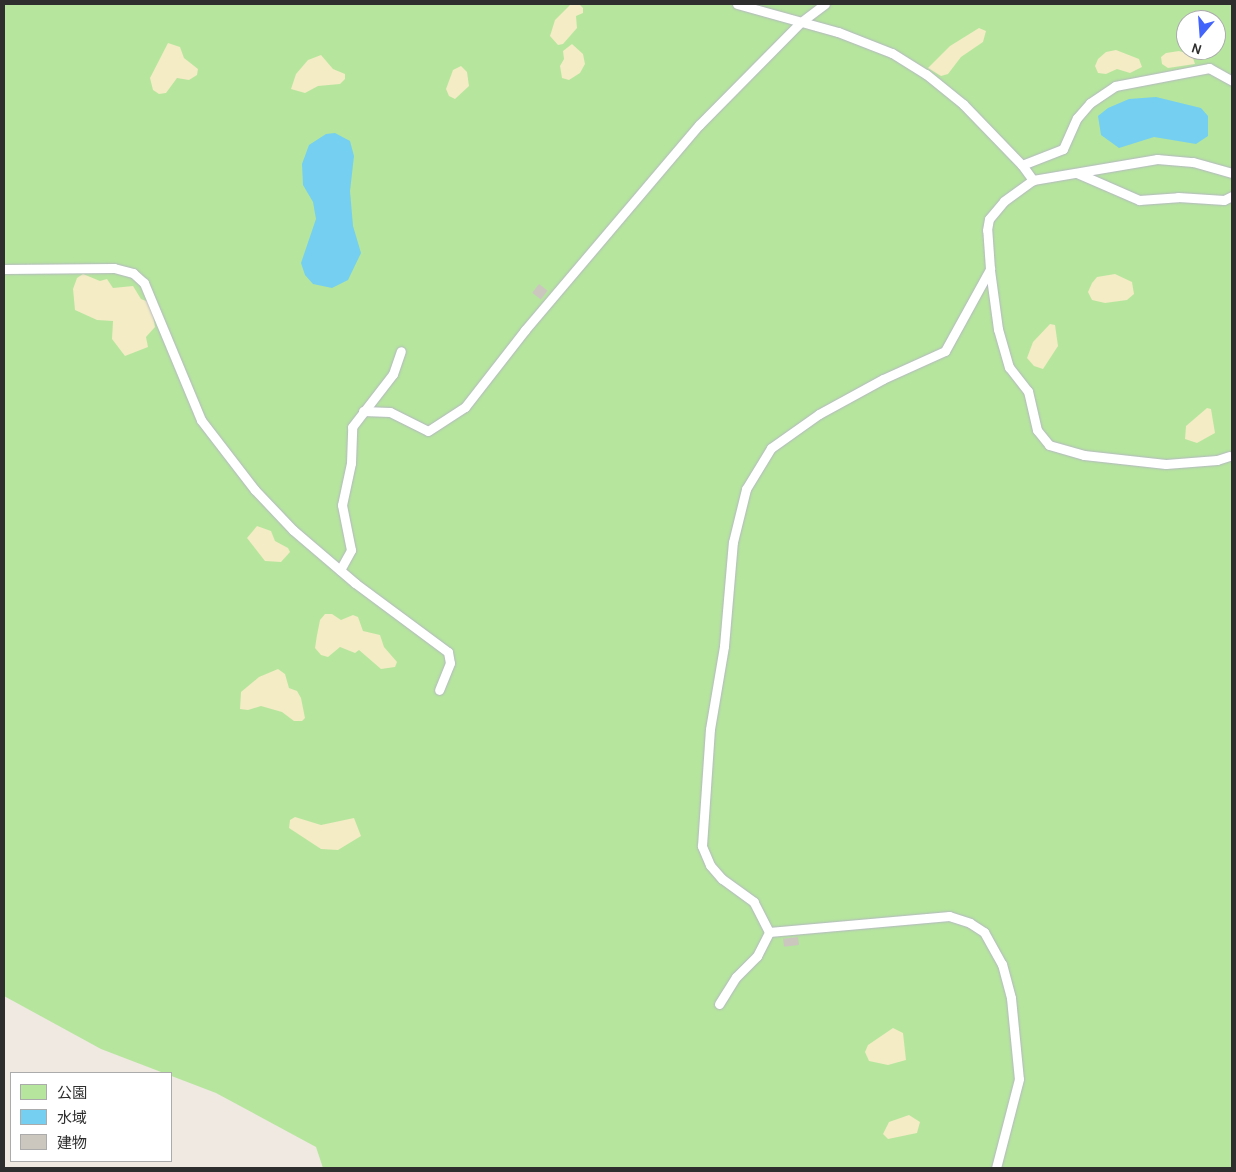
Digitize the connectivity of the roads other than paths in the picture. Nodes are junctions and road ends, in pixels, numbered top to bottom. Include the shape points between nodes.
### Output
1 (737, 4) edge
2 (825, 4) edge
3 (801, 22) junction
4 (1232, 81) edge
5 (1022, 165) junction
6 (1076, 172) junction
7 (1232, 173) edge
8 (1033, 180) junction
9 (1232, 196) edge
10 (4, 269) edge
11 (990, 269) junction
12 (401, 350) dead end
13 (363, 411) junction
14 (1229, 456) dead end
15 (340, 570) junction
16 (439, 690) dead end
17 (769, 932) junction
18 (719, 1004) dead end
19 (996, 1168) edge

1 - 3 lane
2 - 3 lane
3 - 5 lane via 892,53 926,74 963,104
3 - 13 lane via 699,125 525,330 465,407 428,431 390,412
4 - 5 lane via 1209,68 1115,86 1083,110 1063,149
5 - 8 lane
6 - 7 lane via 1157,159 1193,162
6 - 8 lane
6 - 9 lane via 1139,200 1178,197 1224,200
8 - 11 lane via 1004,201 989,219
10 - 15 lane via 114,268 133,273 144,283 201,420 255,490 293,530
11 - 14 lane via 998,329 1009,367 1028,391 1037,430 1048,445 1084,455 1166,464
11 - 17 lane via 945,351 883,379 819,414 771,448 746,489 733,542 724,646 710,729 702,846 710,865 722,879 754,902
12 - 13 lane via 393,374
13 - 15 lane via 352,427 351,463 342,505 351,550
15 - 16 lane via 448,652 450,663
17 - 18 lane via 757,956 736,977
17 - 19 lane via 949,916 984,932 1002,964 1011,998 1019,1079

